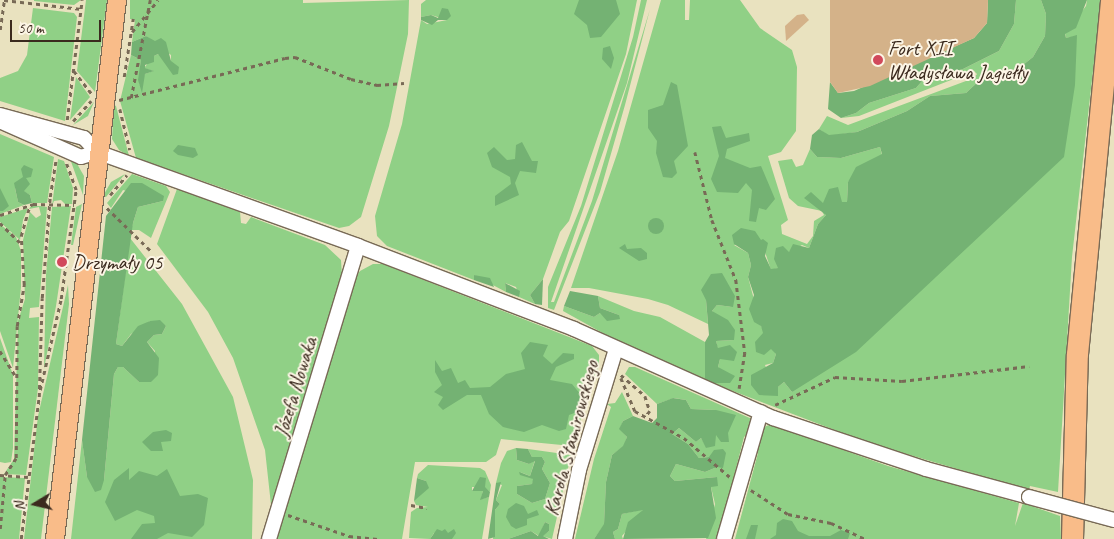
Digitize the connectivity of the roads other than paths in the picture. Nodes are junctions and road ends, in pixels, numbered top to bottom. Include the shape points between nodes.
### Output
1 (116, 0) edge
2 (1111, 0) edge
3 (0, 115) edge
4 (0, 121) edge
5 (97, 152) junction
6 (358, 246) junction
7 (616, 349) junction
8 (761, 412) junction
9 (1114, 520) edge
10 (55, 539) edge
11 (269, 539) edge
12 (565, 539) edge
13 (724, 539) edge
14 (1072, 539) edge

1 - 5 main road
2 - 14 highway via 1076,362
3 - 5 street via 69,129 92,143
4 - 5 street via 81,157
5 - 6 street
5 - 10 main road
6 - 7 street via 568,326
6 - 11 street, Józefa Nowaka
7 - 8 street
7 - 12 street, Karola Stamirowskiego via 580,470
8 - 9 street, bridge via 926,469
8 - 13 street via 743,486

